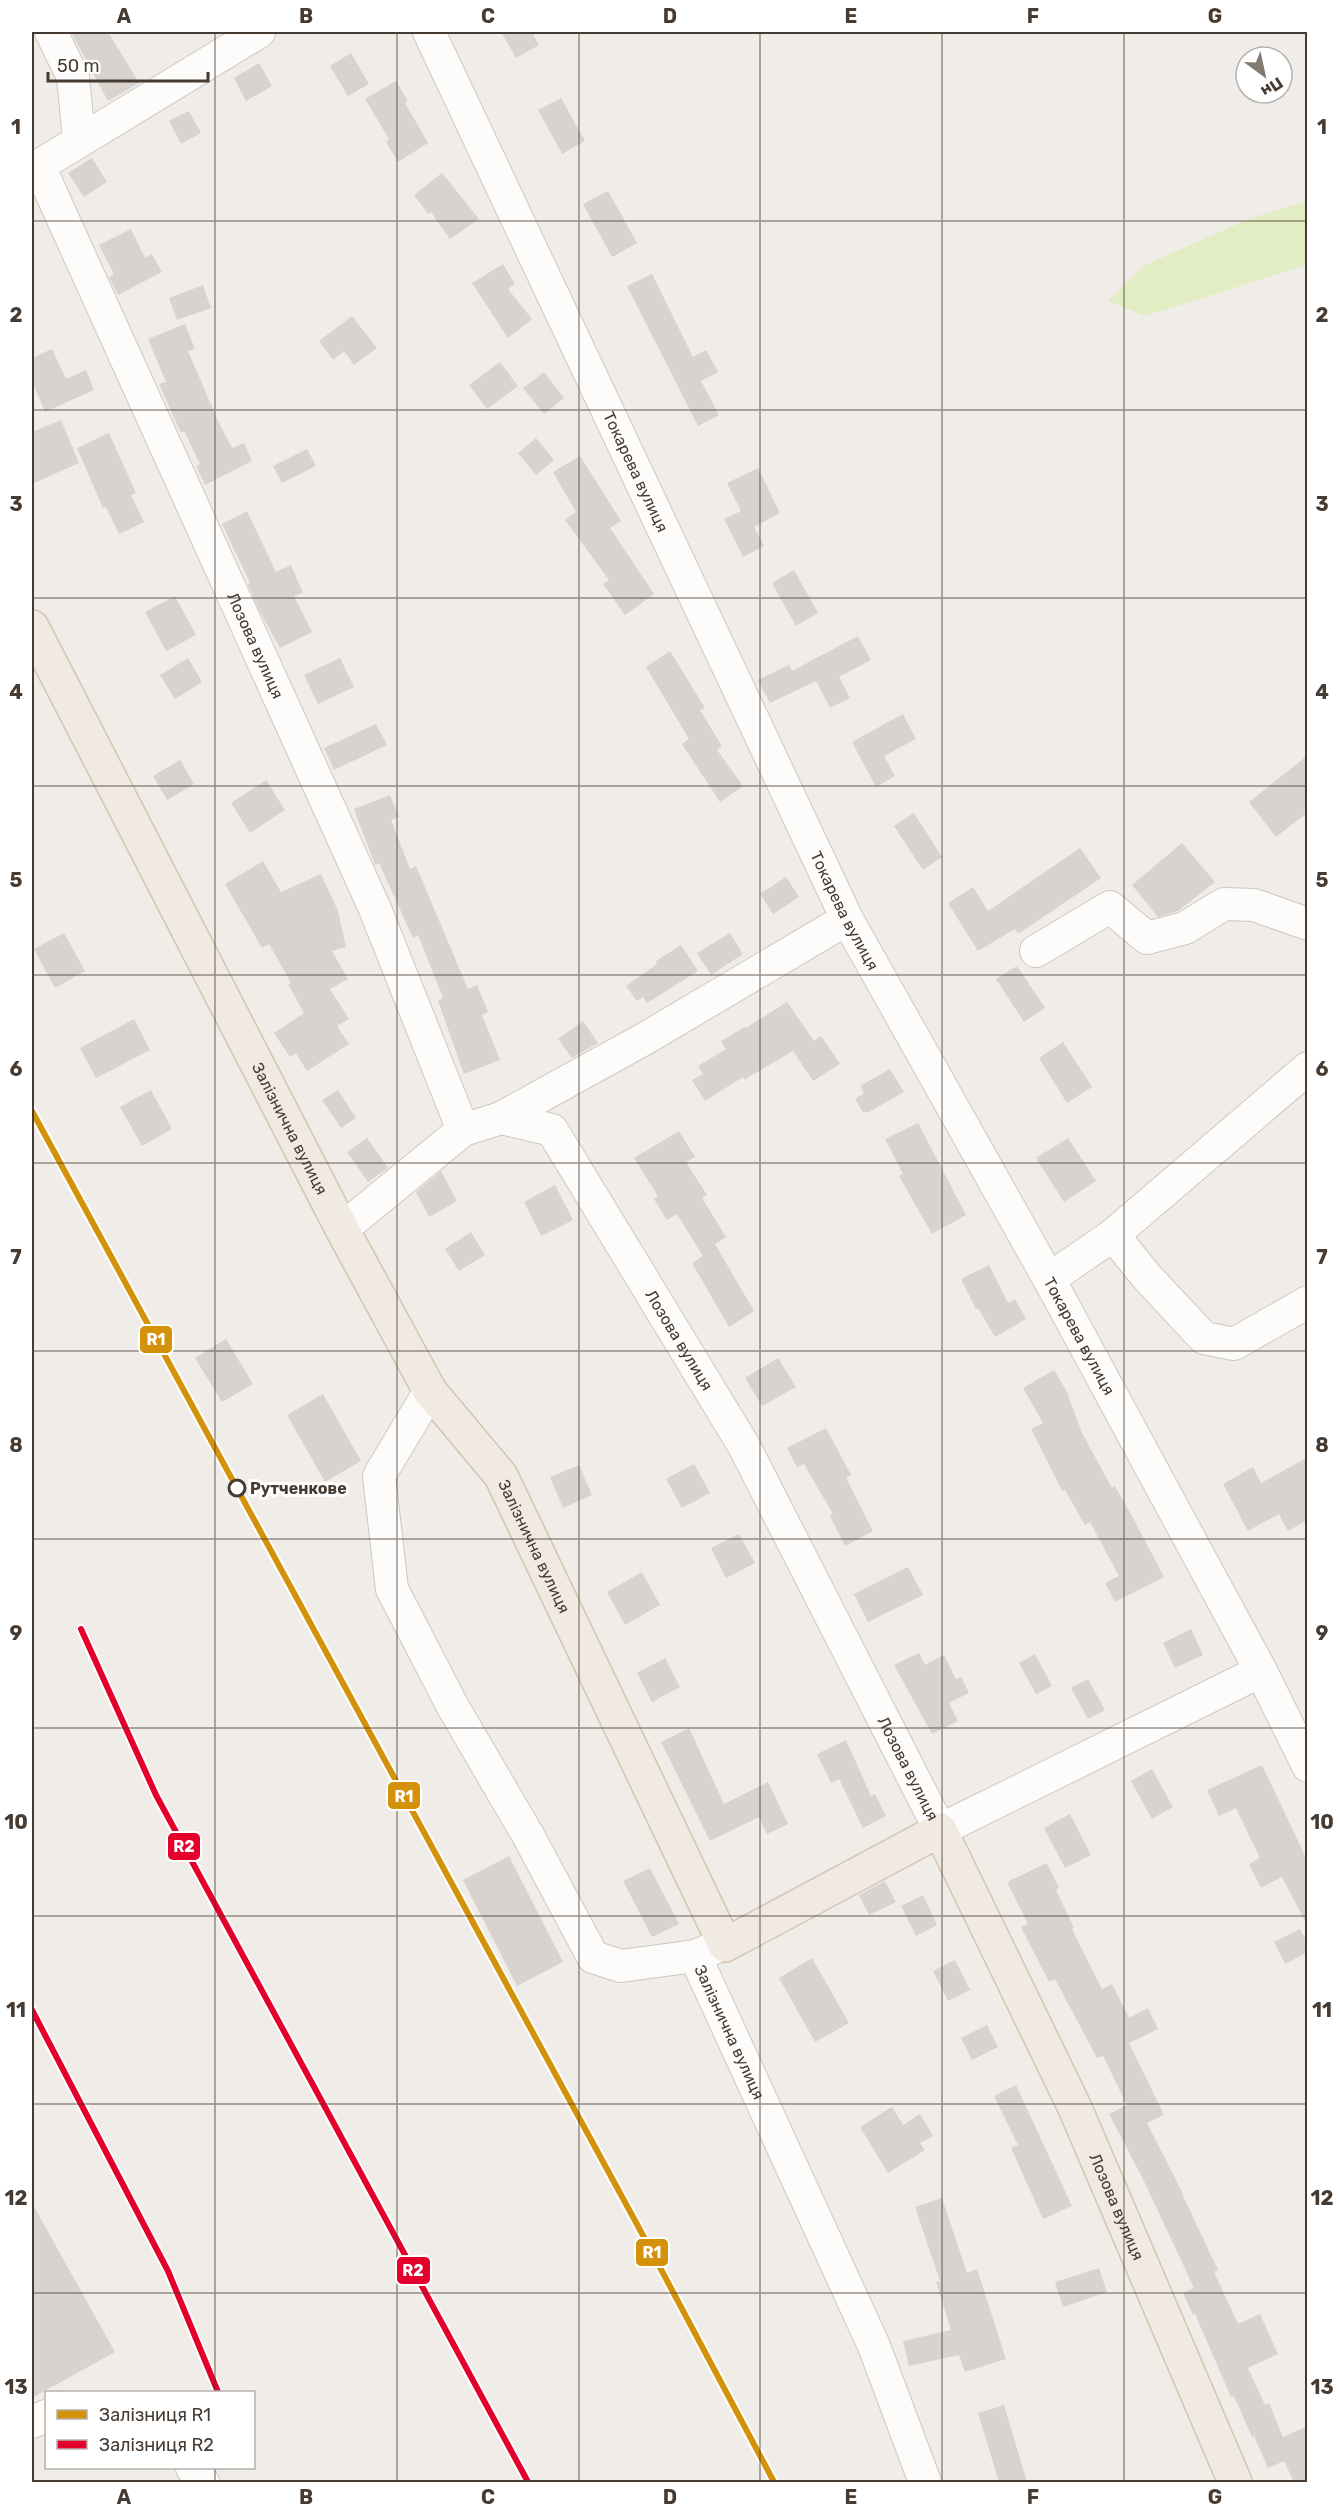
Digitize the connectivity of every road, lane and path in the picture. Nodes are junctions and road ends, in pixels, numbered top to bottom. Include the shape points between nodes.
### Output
1 (51, 32) edge
2 (259, 32) edge
3 (429, 32) edge
4 (79, 139) junction
5 (35, 168) edge
6 (32, 627) edge
7 (847, 919) junction
8 (1308, 924) edge
9 (1036, 951) dead end
10 (1308, 1068) edge
11 (501, 1118) junction
12 (463, 1130) junction
13 (342, 1229) junction
14 (1113, 1235) junction
15 (1049, 1279) junction
16 (1308, 1302) edge
17 (430, 1391) junction
18 (1261, 1671) junction
19 (1308, 1766) edge
20 (940, 1830) junction
21 (710, 1950) junction
22 (193, 2469) edge
23 (203, 2482) edge
24 (925, 2482) edge
25 (1235, 2482) edge

1 - 4 street via 73,77
2 - 4 street
3 - 7 street, Токарева вулиця
4 - 5 street
5 - 12 street, Лозова вулиця via 375,909
6 - 13 main road, Залізнична вулиця
7 - 11 street
7 - 15 street, Токарева вулиця
8 - 9 street via 1254,905 1224,904 1185,928 1148,938 1110,907
10 - 14 street
11 - 12 street
11 - 20 street, Лозова вулиця via 552,1130 744,1446
12 - 13 street
13 - 17 main road, Залізнична вулиця
14 - 15 street
14 - 16 street via 1204,1338 1234,1344
15 - 18 street, Токарева вулиця
17 - 21 main road, Залізнична вулиця via 501,1476
17 - 21 street via 379,1476 392,1589 453,1707 594,1957 621,1966
18 - 19 street, Токарева вулиця
18 - 20 street
20 - 21 main road
20 - 25 main road, Лозова вулиця via 1075,2108
21 - 24 street, Залізнична вулиця via 874,2346
22 - 23 street

